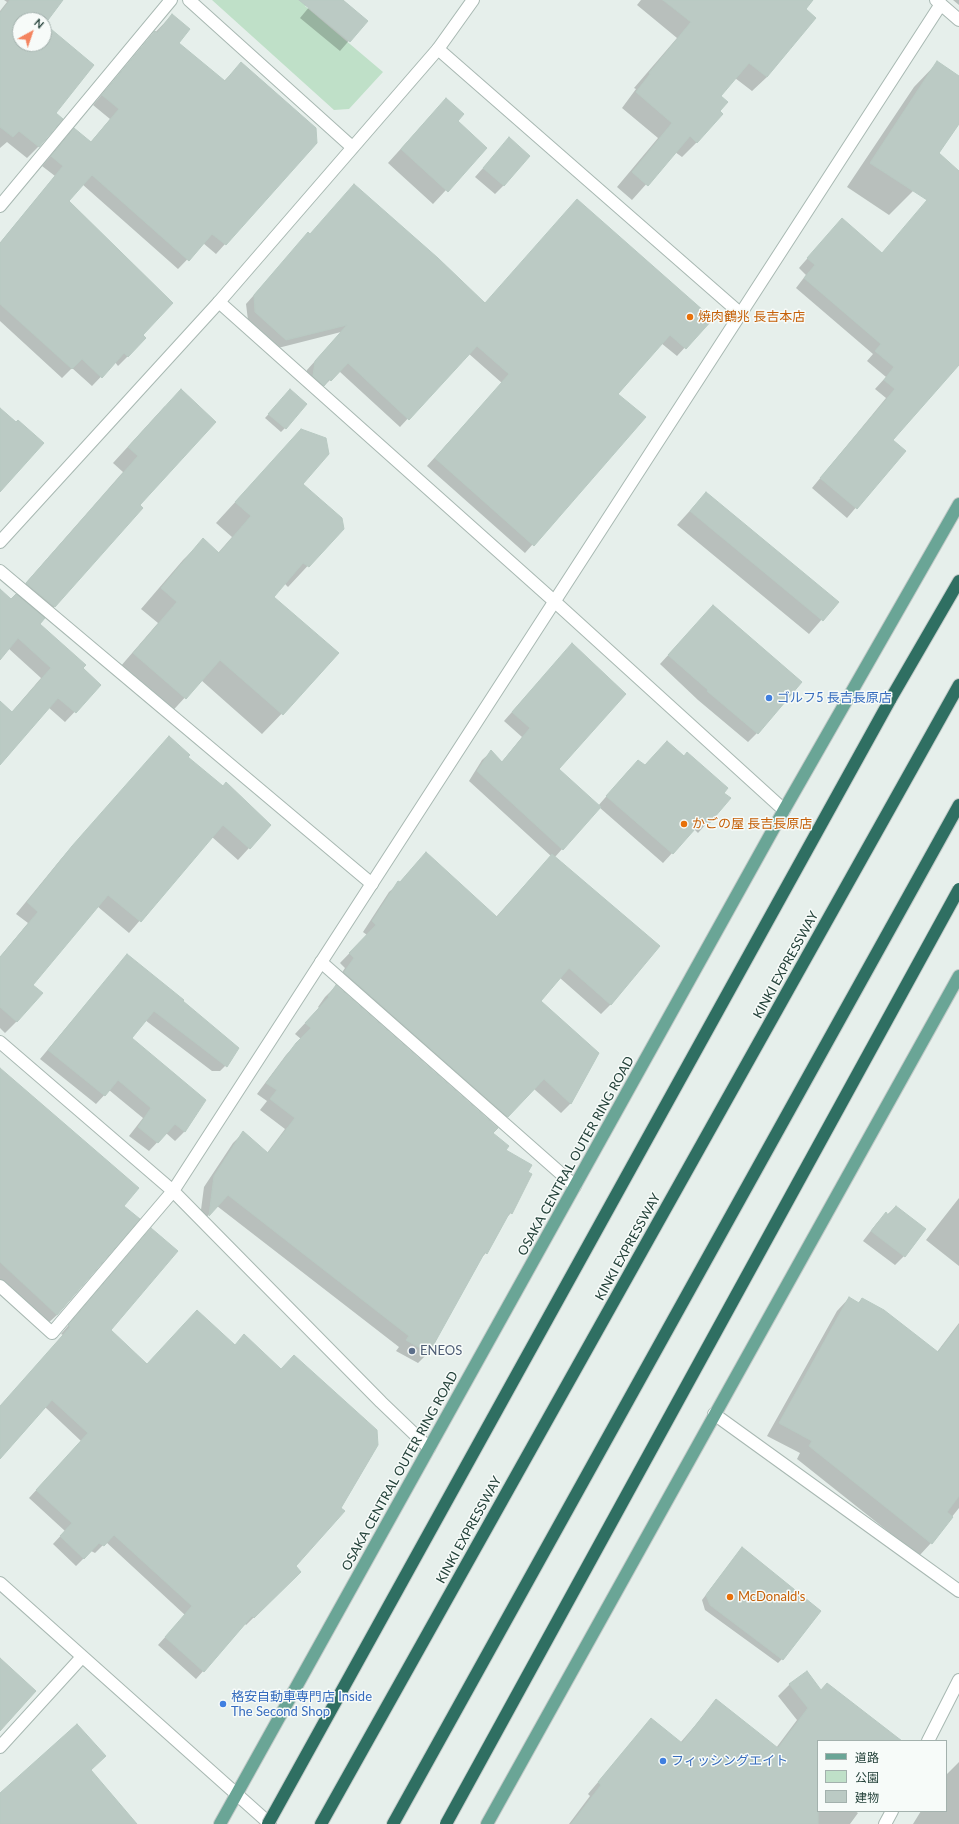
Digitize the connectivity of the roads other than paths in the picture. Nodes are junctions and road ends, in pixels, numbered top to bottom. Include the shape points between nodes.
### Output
1 (171, 0) edge
2 (189, 0) edge
3 (473, 0) edge
4 (939, 2) edge
5 (959, 20) edge
6 (438, 49) junction
7 (352, 147) junction
8 (0, 206) edge
9 (219, 302) junction
10 (741, 314) junction
11 (959, 504) edge
12 (0, 542) edge
13 (0, 571) edge
14 (959, 581) edge
15 (554, 601) junction
16 (959, 685) edge
17 (959, 805) edge
18 (784, 810) junction
19 (372, 884) junction
20 (959, 889) edge
21 (321, 962) junction
22 (959, 976) edge
23 (0, 1042) edge
24 (575, 1186) junction
25 (173, 1191) junction
26 (0, 1286) edge
27 (714, 1414) junction
28 (429, 1448) junction
29 (0, 1583) edge
30 (959, 1591) edge
31 (82, 1657) junction
32 (959, 1680) edge
33 (929, 1740) edge
34 (0, 1747) edge
35 (237, 1795) junction
36 (891, 1812) edge
37 (220, 1824) edge
38 (269, 1824) edge
39 (321, 1824) edge
40 (393, 1824) edge
41 (446, 1824) edge
42 (487, 1824) edge
43 (885, 1824) edge

1 - 8 street
2 - 7 street
3 - 6 street
4 - 5 street
4 - 10 street
6 - 7 street
6 - 10 street
7 - 9 street
9 - 12 street
9 - 15 street
10 - 15 street
11 - 18 main road, OSAKA CENTRAL OUTER RING ROAD
13 - 19 street
14 - 38 highway, bridge via 890,700
15 - 18 street
15 - 19 street
16 - 39 highway, KINKI EXPRESSWAY
17 - 40 highway
18 - 24 main road, OSAKA CENTRAL OUTER RING ROAD
19 - 21 street
20 - 41 highway, bridge
21 - 24 street
21 - 25 street
22 - 27 main road
23 - 25 street
24 - 28 main road, OSAKA CENTRAL OUTER RING ROAD
25 - 26 street via 52,1333
25 - 28 street
27 - 30 street
27 - 42 main road
28 - 35 main road, OSAKA CENTRAL OUTER RING ROAD
29 - 31 street
31 - 34 street
31 - 35 street
32 - 33 street
35 - 37 main road, OSAKA CENTRAL OUTER RING ROAD
35 - 38 street
36 - 43 street

